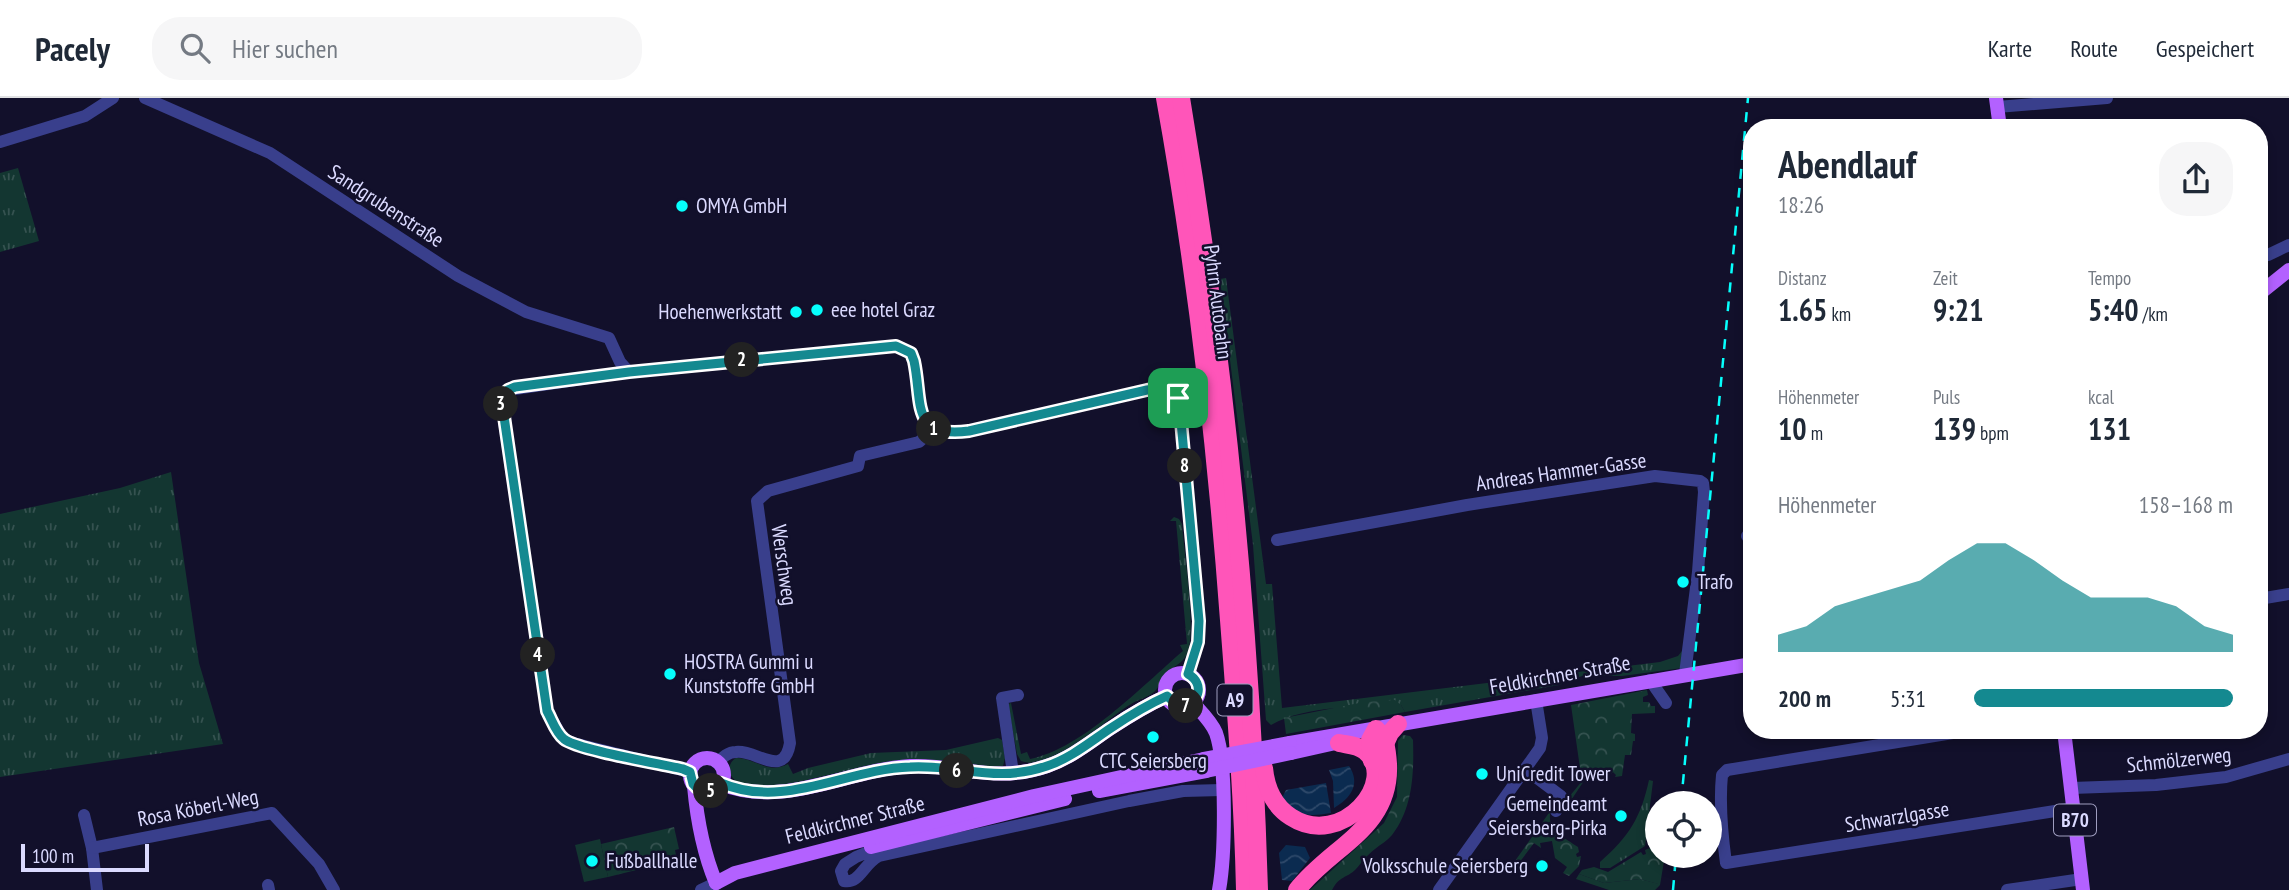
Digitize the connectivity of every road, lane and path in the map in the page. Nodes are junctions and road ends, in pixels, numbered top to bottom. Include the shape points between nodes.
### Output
1 (113, 98) edge
2 (145, 98) edge
3 (1165, 98) edge
4 (1181, 98) edge
5 (2107, 98) edge
6 (1997, 103) edge
7 (0, 142) edge
8 (2289, 245) edge
9 (2268, 255) edge
10 (2289, 270) edge
11 (2268, 286) edge
12 (629, 372) junction
13 (934, 429) junction
14 (1277, 540) dead end
15 (2289, 594) edge
16 (2268, 597) edge
17 (1743, 665) edge
18 (1188, 674) junction
19 (1685, 674) junction
20 (1650, 680) junction
21 (1018, 695) dead end
22 (1167, 696) junction
23 (1536, 700) junction
24 (1193, 703) junction
25 (1667, 704) dead end
26 (1398, 724) joint
27 (1253, 732) junction
28 (1381, 737) junction
29 (1916, 739) edge
30 (2065, 739) edge
31 (1339, 743) junction
32 (1290, 748) junction
33 (2289, 759) edge
34 (1372, 761) junction
35 (718, 763) junction
36 (1205, 765) junction
37 (1525, 769) junction
38 (1013, 773) junction
39 (692, 779) junction
40 (715, 788) junction
41 (2072, 788) junction
42 (1222, 790) junction
43 (2074, 808) junction
44 (1556, 811) dead end
45 (83, 815) dead end
46 (891, 843) junction
47 (92, 848) junction
48 (716, 883) junction
49 (2082, 884) edge
50 (97, 890) edge
51 (334, 890) edge
52 (701, 890) edge
53 (1219, 890) edge
54 (1245, 890) edge
55 (1259, 890) edge
56 (1297, 890) edge
57 (1439, 890) edge
58 (2007, 890) edge

1 - 7 street via 85,116
2 - 12 street, Sandgrubenstraße via 270,153 458,276 526,312 608,338
3 - 54 highway, Pyhrn Autobahn / A9 via 1191,262 1221,511
4 - 27 highway, Pyhrn Autobahn / A9 via 1230,448
5 - 6 street
8 - 9 street
10 - 11 main road
12 - 13 street via 896,346 911,353 919,411
12 - 39 street via 515,387 500,399 547,711 569,742
13 - 18 street via 969,431 1147,390 1173,391 1181,421 1199,621
13 - 35 street, Werschweg via 919,442 860,456 858,466 768,491 757,501 789,751 781,760 769,761 735,752
14 - 19 street, Andreas Hammer-Gasse via 1655,476 1700,481 1704,492 1698,572
15 - 16 street
17 - 19 main road, Feldkirchner Straße
18 - 22 main road via 1170,678
18 - 24 main road via 1199,688
19 - 20 main road, Feldkirchner Straße
20 - 23 main road, Feldkirchner Straße
20 - 25 street
21 - 38 street via 1002,698
22 - 24 main road via 1178,706
22 - 38 main road via 1066,758
23 - 26 main road, Feldkirchner Straße
23 - 37 street via 1542,738
24 - 42 main road via 1215,731
26 - 28 highway
27 - 34 highway via 1261,745 1271,797 1301,823 1323,827 1354,814 1371,791
27 - 55 highway, Pyhrn Autobahn / A9
28 - 31 main road, Feldkirchner Straße
28 - 32 main road, Feldkirchner Straße via 1359,729
28 - 34 highway via 1370,740
28 - 56 highway via 1387,784 1379,808 1360,833 1306,877
29 - 43 street, Schwarzlgasse via 1727,770 1722,775 1721,810 1726,863
30 - 41 main road, B70
31 - 32 main road, Feldkirchner Straße
31 - 34 highway via 1363,749
32 - 36 main road, Feldkirchner Straße, bridge
33 - 41 street, Schmölzerweg via 2226,777
35 - 39 main road via 703,759 695,764
35 - 40 main road via 723,773
36 - 46 main road, Feldkirchner Straße
36 - 48 main road, Feldkirchner Straße via 1034,796 735,873
37 - 44 street via 1561,796
37 - 57 street
38 - 40 main road via 910,766 769,794
39 - 40 main road via 702,791
39 - 48 main road
40 - 48 main road via 704,810 717,859
41 - 43 main road, B70
42 - 46 street via 1129,801 879,856 856,880 844,881 841,871 845,864
42 - 53 main road
43 - 49 main road, B70
45 - 47 street
46 - 48 main road, Feldkirchner Straße
47 - 50 street
47 - 51 street, Rosa Köberl-Weg via 272,813 319,864
48 - 52 street, Feldkirchner Straße
49 - 58 street

